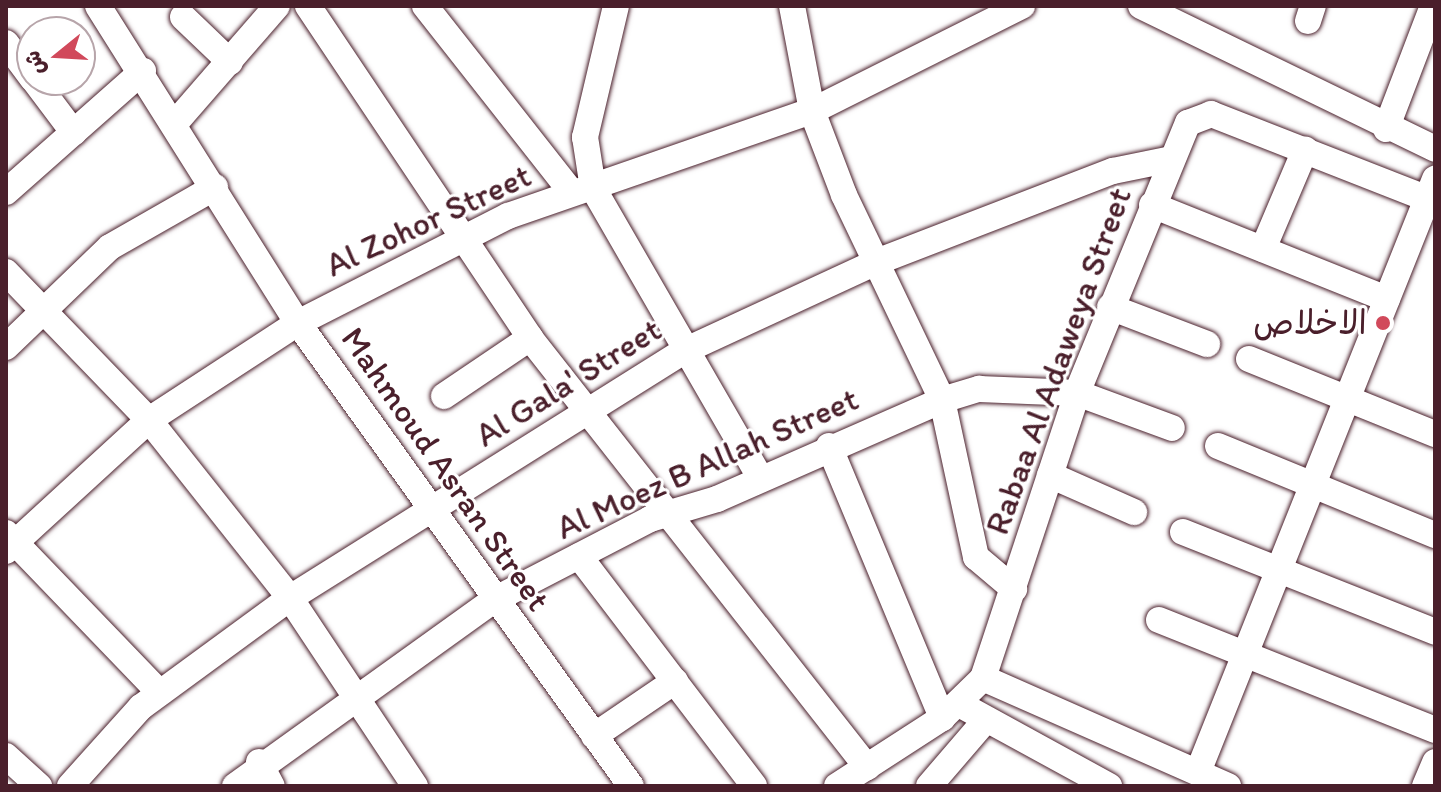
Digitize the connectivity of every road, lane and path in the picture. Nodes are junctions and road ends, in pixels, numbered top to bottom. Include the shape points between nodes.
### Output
1 (98, 6) edge
2 (277, 6) edge
3 (308, 6) edge
4 (425, 6) edge
5 (616, 6) edge
6 (792, 6) edge
7 (1022, 6) edge
8 (1141, 6) edge
9 (1433, 6) edge
10 (183, 17) dead end
11 (230, 62) junction
12 (143, 71) junction
13 (46, 96) edge
14 (812, 111) junction
15 (177, 121) junction
16 (1386, 129) junction
17 (74, 133) junction
18 (1435, 149) edge
19 (1305, 150) junction
20 (1172, 159) junction
21 (215, 187) junction
22 (582, 190) junction
23 (6, 192) edge
24 (1432, 193) edge
25 (1152, 205) junction
26 (461, 238) junction
27 (1263, 249) junction
28 (874, 263) junction
29 (6, 272) edge
30 (1387, 299) junction
31 (1110, 307) junction
32 (45, 309) junction
33 (298, 323) junction
34 (530, 338) junction
35 (1207, 344) dead end
36 (6, 347) edge
37 (686, 350) junction
38 (1249, 359) dead end
39 (1077, 393) junction
40 (444, 396) dead end
41 (942, 400) junction
42 (1348, 400) junction
43 (584, 412) junction
44 (149, 420) junction
45 (1172, 428) dead end
46 (1435, 434) edge
47 (829, 446) junction
48 (1218, 446) dead end
49 (1050, 475) junction
50 (760, 477) junction
51 (1314, 486) junction
52 (427, 512) junction
53 (1134, 512) dead end
54 (665, 515) junction
55 (1183, 532) dead end
56 (1435, 535) edge
57 (9, 542) edge
58 (579, 556) junction
59 (1281, 571) junction
60 (1014, 589) junction
61 (290, 598) junction
62 (494, 600) junction
63 (1159, 620) dead end
64 (1435, 632) edge
65 (1247, 658) junction
66 (983, 678) junction
67 (675, 681) junction
68 (159, 692) junction
69 (357, 697) junction
70 (952, 712) junction
71 (984, 722) junction
72 (1435, 730) edge
73 (594, 736) junction
74 (6, 756) edge
75 (259, 762) junction
76 (1435, 762) edge
77 (867, 767) junction
78 (1198, 772) junction
79 (39, 786) edge
80 (70, 786) edge
81 (235, 786) edge
82 (272, 786) edge
83 (415, 786) edge
84 (631, 786) edge
85 (754, 786) edge
86 (837, 786) edge
87 (929, 786) edge
88 (1109, 786) edge
89 (1228, 786) edge
90 (1425, 786) edge

1 - 12 street, Mahmoud Asran Street
2 - 11 street
3 - 26 street
4 - 22 street
5 - 22 street via 585,137
6 - 14 street, Rabaa Al Adaweya Street
7 - 14 street, Al Zohor Street
8 - 16 street
9 - 16 street
10 - 11 street
11 - 15 street
12 - 15 street, Mahmoud Asran Street
12 - 17 street
13 - 17 street
14 - 22 street, Al Zohor Street
14 - 28 street, Rabaa Al Adaweya Street
15 - 21 street, Mahmoud Asran Street
16 - 18 street
17 - 23 street
19 - 20 street, Rabaa Al Adaweya Street via 1211,114 1188,123
19 - 24 street, Rabaa Al Adaweya Street
19 - 27 street
20 - 25 street, Rabaa Al Adaweya Street
20 - 28 street, Al Gala' Street via 1113,171
21 - 32 street via 110,247
21 - 33 street, Mahmoud Asran Street
22 - 26 street, Al Zohor Street
22 - 37 street
24 - 30 street
25 - 27 street
25 - 31 street, Rabaa Al Adaweya Street
26 - 33 street, Al Zohor Street
26 - 34 street
27 - 30 street
28 - 37 street, Al Gala' Street
28 - 41 street, Rabaa Al Adaweya Street
29 - 32 street
30 - 42 street
31 - 35 street
31 - 39 street, Rabaa Al Adaweya Street
32 - 36 street
32 - 44 street
33 - 44 street, Al Zohor Street
33 - 52 street, Mahmoud Asran Street
34 - 40 street
34 - 43 street
37 - 43 street, Al Gala' Street
37 - 50 street
38 - 42 street
39 - 41 street, Al Moez B Allah Street via 979,389
39 - 45 street, Al Moez B Allah Street
39 - 49 street, Rabaa Al Adaweya Street
41 - 47 street, Al Moez B Allah Street
41 - 60 street, Rabaa Al Adaweya Street via 976,557
42 - 46 street
42 - 51 street
43 - 52 street, Al Gala' Street
43 - 54 street
44 - 57 street, Al Zohor Street
44 - 61 street
47 - 50 street, Al Moez B Allah Street
47 - 70 street
48 - 51 street
49 - 53 street
49 - 60 street, Rabaa Al Adaweya Street
50 - 54 street, Al Moez B Allah Street
51 - 56 street
51 - 59 street
52 - 61 street, Al Gala' Street
52 - 62 street, Mahmoud Asran Street
54 - 58 street, Al Moez B Allah Street
54 - 77 street
55 - 59 street
57 - 68 street
58 - 62 street, Al Moez B Allah Street
58 - 67 street
59 - 64 street
59 - 65 street
60 - 66 street, Rabaa Al Adaweya Street
61 - 68 street, Al Gala' Street
61 - 69 street
62 - 69 street, Al Moez B Allah Street
62 - 73 street, Mahmoud Asran Street
63 - 65 street
65 - 72 street
65 - 78 street
66 - 70 street, Rabaa Al Adaweya Street
66 - 78 street
67 - 73 street
67 - 85 street
68 - 80 street, Al Gala' Street
69 - 75 street, Al Moez B Allah Street
69 - 83 street
70 - 71 street
70 - 77 street, Rabaa Al Adaweya Street
71 - 87 street
71 - 88 street
73 - 84 street, Mahmoud Asran Street
74 - 79 street
75 - 81 street, Al Moez B Allah Street
75 - 82 street
76 - 90 street
77 - 86 street, Rabaa Al Adaweya Street
78 - 89 street

